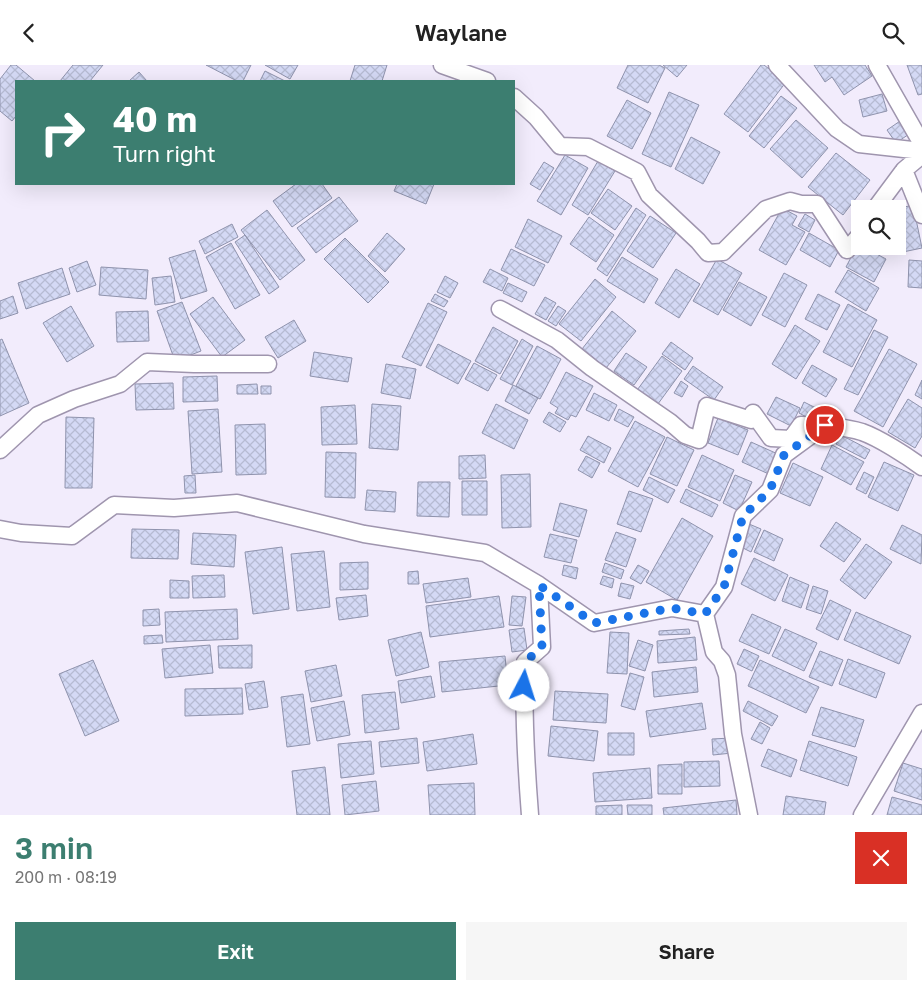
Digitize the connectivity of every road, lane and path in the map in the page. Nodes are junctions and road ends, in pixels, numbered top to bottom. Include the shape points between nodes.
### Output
1 (442, 65) edge
2 (777, 65) edge
3 (877, 65) edge
4 (484, 80) edge
5 (515, 98) edge
6 (922, 144) edge
7 (922, 151) edge
8 (922, 155) edge
9 (904, 171) junction
10 (883, 200) edge
11 (922, 215) edge
12 (851, 246) edge
13 (500, 309) dead end
14 (268, 364) dead end
15 (825, 425) junction
16 (0, 450) edge
17 (922, 467) edge
18 (0, 529) edge
19 (539, 585) junction
20 (705, 614) junction
21 (922, 713) edge
22 (530, 815) edge
23 (749, 815) edge
24 (862, 815) edge

1 - 4 street
2 - 7 street via 837,129 858,144
3 - 6 street
5 - 12 street via 560,146 588,147 637,172 650,195 708,253 723,252 766,209 790,201 817,204 847,250
8 - 9 street
9 - 10 street
9 - 11 street
13 - 15 street via 557,340 685,435 699,440 707,405 751,420 753,413 771,438 791,439 801,425
14 - 16 street via 147,362 120,384 38,415
15 - 17 street via 863,433
15 - 20 street via 784,455 770,490 743,516 724,587
18 - 19 street via 72,536 114,505 174,508 237,503 364,534 485,553
19 - 20 street via 594,623 672,608
19 - 22 street via 542,647 525,662 524,686
20 - 23 street via 714,652 722,661 727,675 733,734
21 - 24 street

